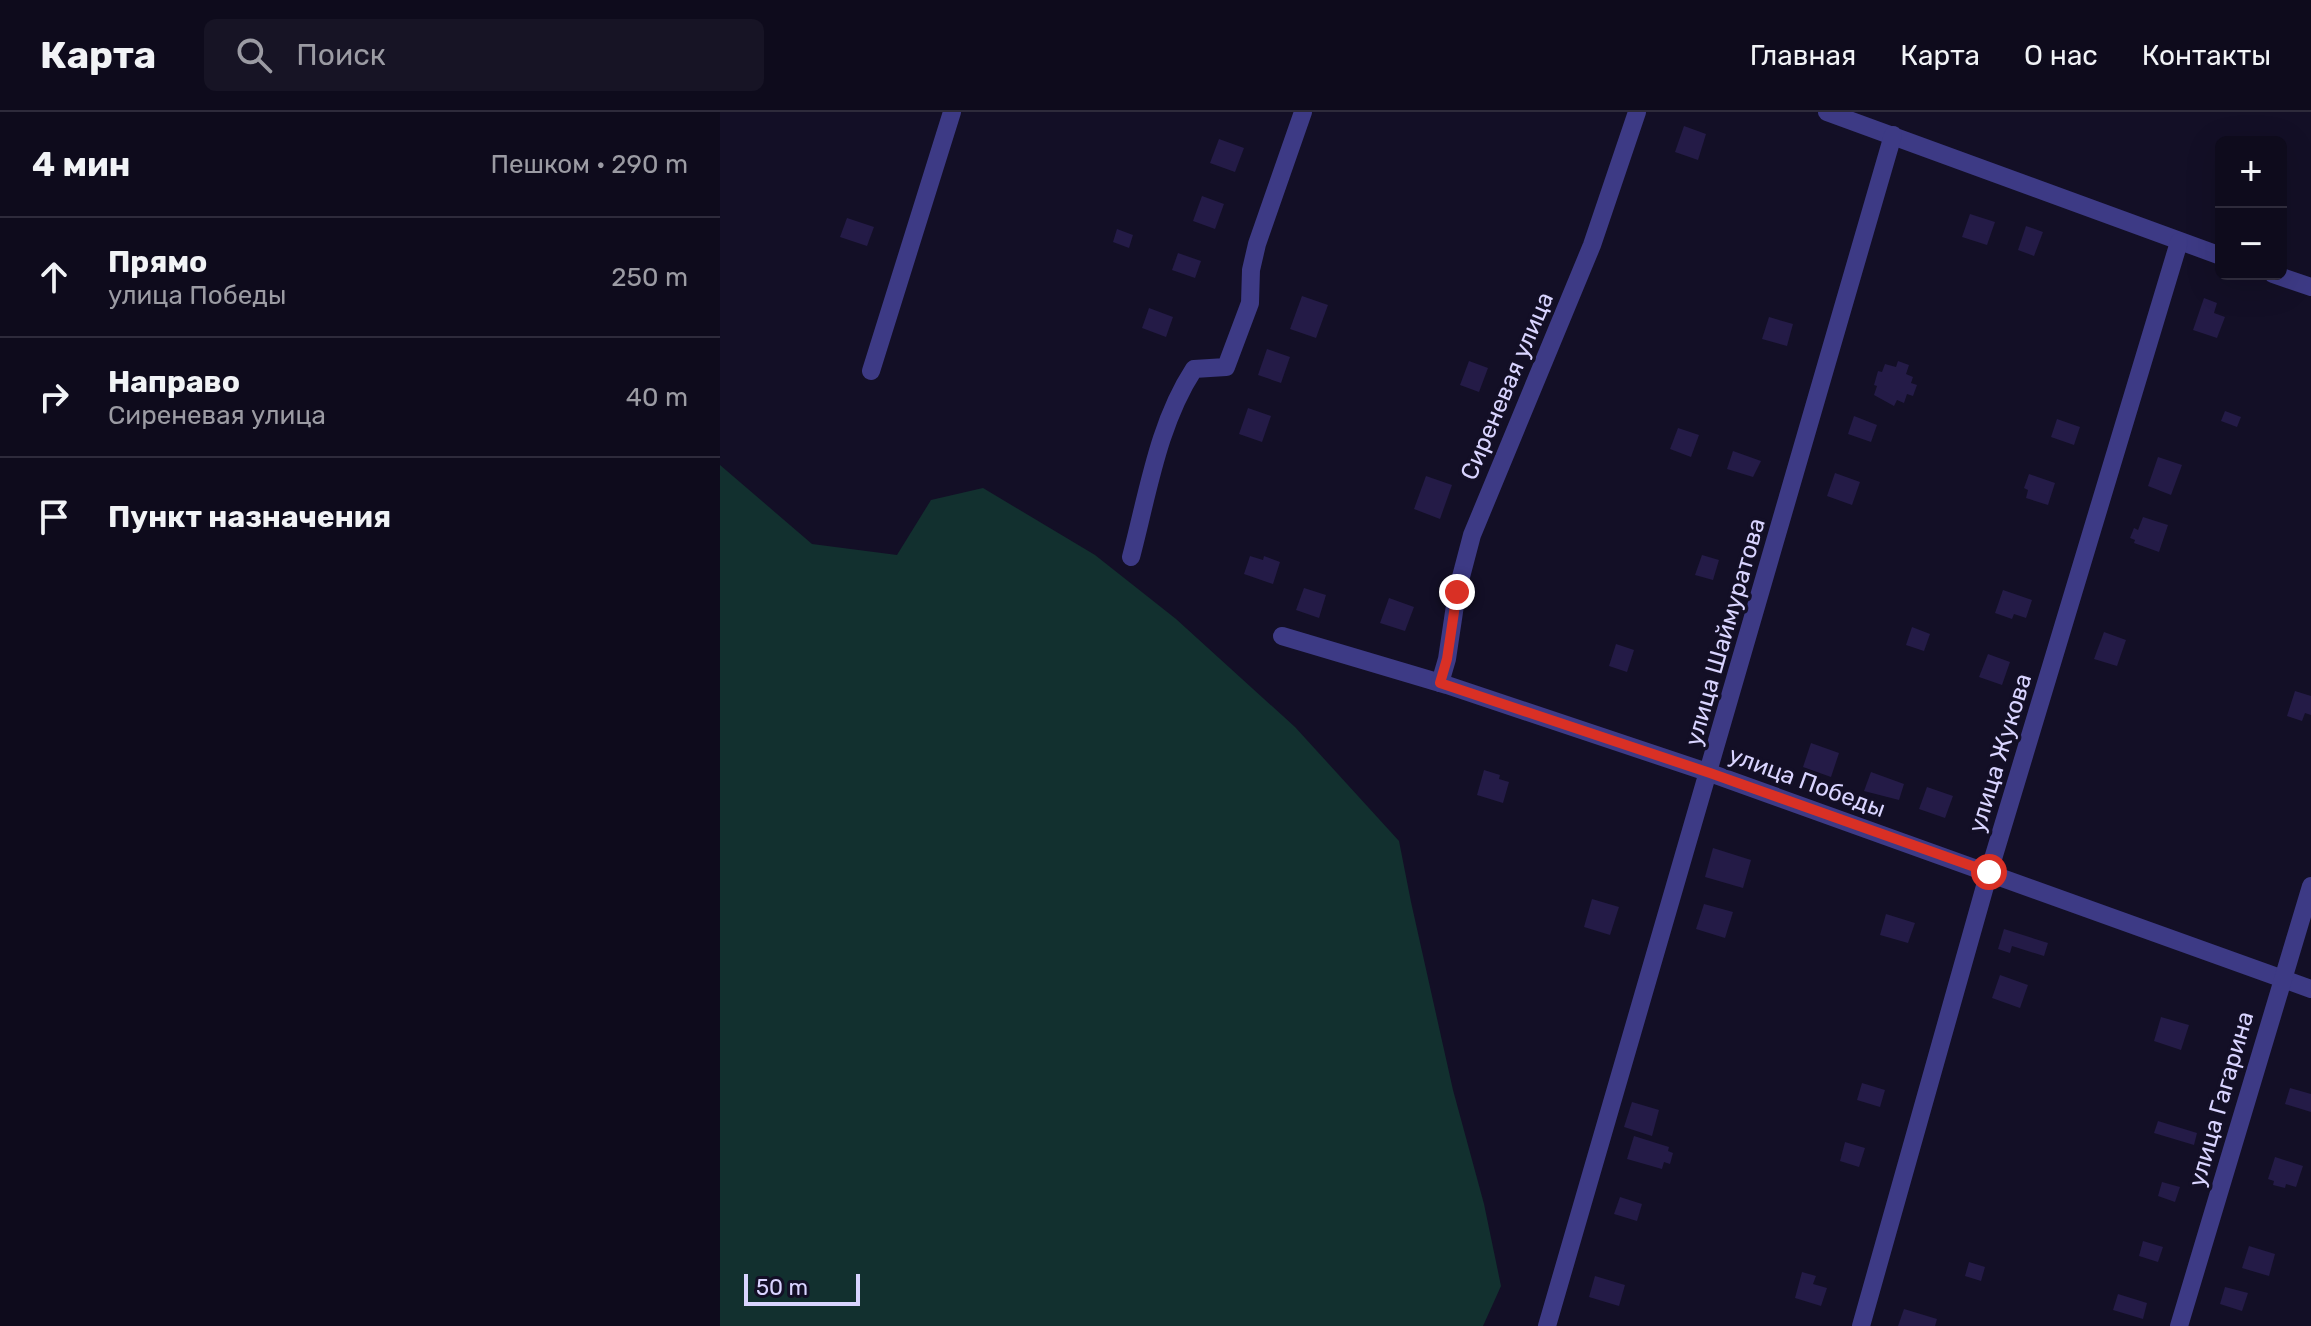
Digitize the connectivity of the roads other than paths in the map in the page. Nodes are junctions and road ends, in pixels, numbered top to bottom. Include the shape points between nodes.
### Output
1 (952, 112) edge
2 (1303, 112) edge
3 (1637, 112) edge
4 (1827, 112) edge
5 (1893, 135) junction
6 (2179, 242) junction
7 (2215, 254) edge
8 (2287, 279) edge
9 (2311, 287) edge
10 (871, 371) dead end
11 (1131, 557) dead end
12 (1282, 636) dead end
13 (1440, 683) junction
14 (1710, 773) junction
15 (1989, 872) junction
16 (2311, 886) edge
17 (2281, 979) junction
18 (2311, 989) edge
19 (1547, 1326) edge
20 (1861, 1326) edge
21 (2179, 1326) edge

1 - 10 street
2 - 11 street via 1257,244 1250,303 1226,367 1194,369 1181,389 1167,421
3 - 13 street, Сиреневая улица via 1592,245 1472,535
4 - 5 street
5 - 6 street
5 - 14 street, улица Шаймуратова
6 - 7 street
6 - 15 street, улица Жукова
8 - 9 street
12 - 13 street, улица Победы
13 - 14 street, улица Победы
14 - 15 street, улица Победы
14 - 19 street, улица Шаймуратова
15 - 17 street, улица Победы
15 - 20 street, улица Жукова
16 - 17 street, улица Гагарина
17 - 18 street, улица Победы
17 - 21 street, улица Гагарина

